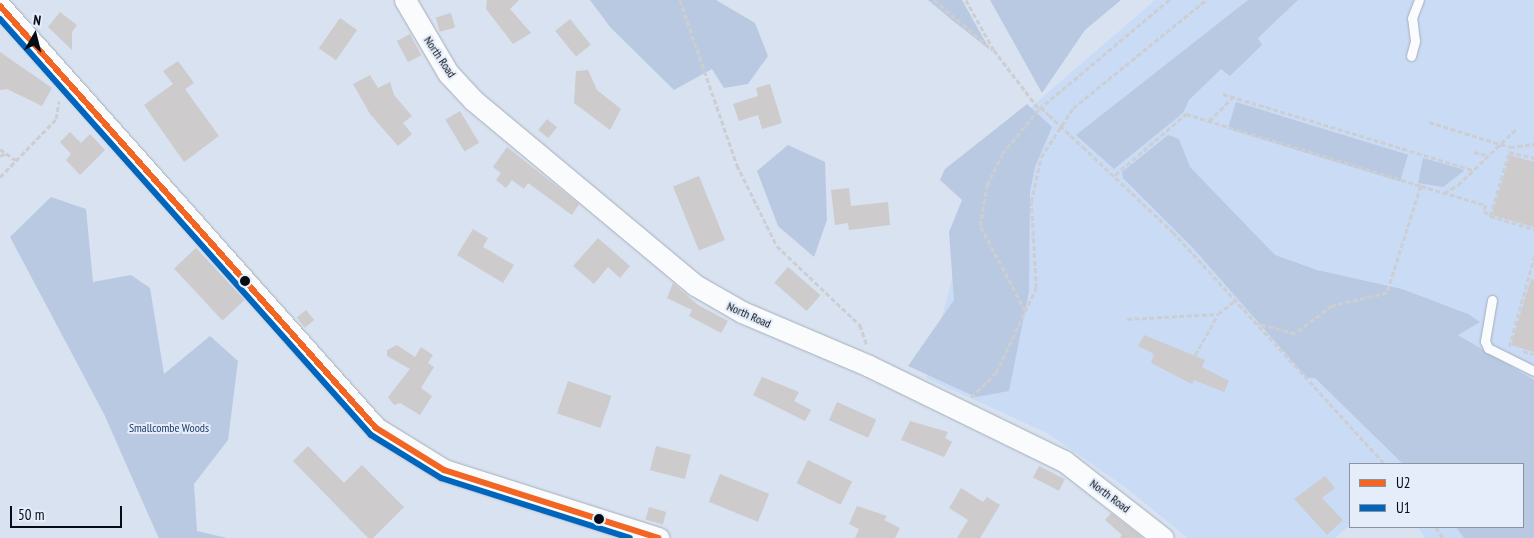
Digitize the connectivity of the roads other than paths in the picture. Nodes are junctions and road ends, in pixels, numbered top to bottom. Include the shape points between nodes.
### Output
1 (405, 0) edge
2 (1419, 0) edge
3 (0, 6) edge
4 (1411, 56) dead end
5 (1492, 300) dead end
6 (1534, 371) edge
7 (659, 538) edge
8 (1163, 538) edge

1 - 8 street, North Road via 434,51 470,96 688,279 742,312 869,366 1064,461
2 - 4 lane via 1412,18 1415,41
3 - 7 street via 70,87 234,264 338,390 397,445 444,470
5 - 6 lane via 1485,341 1488,348

